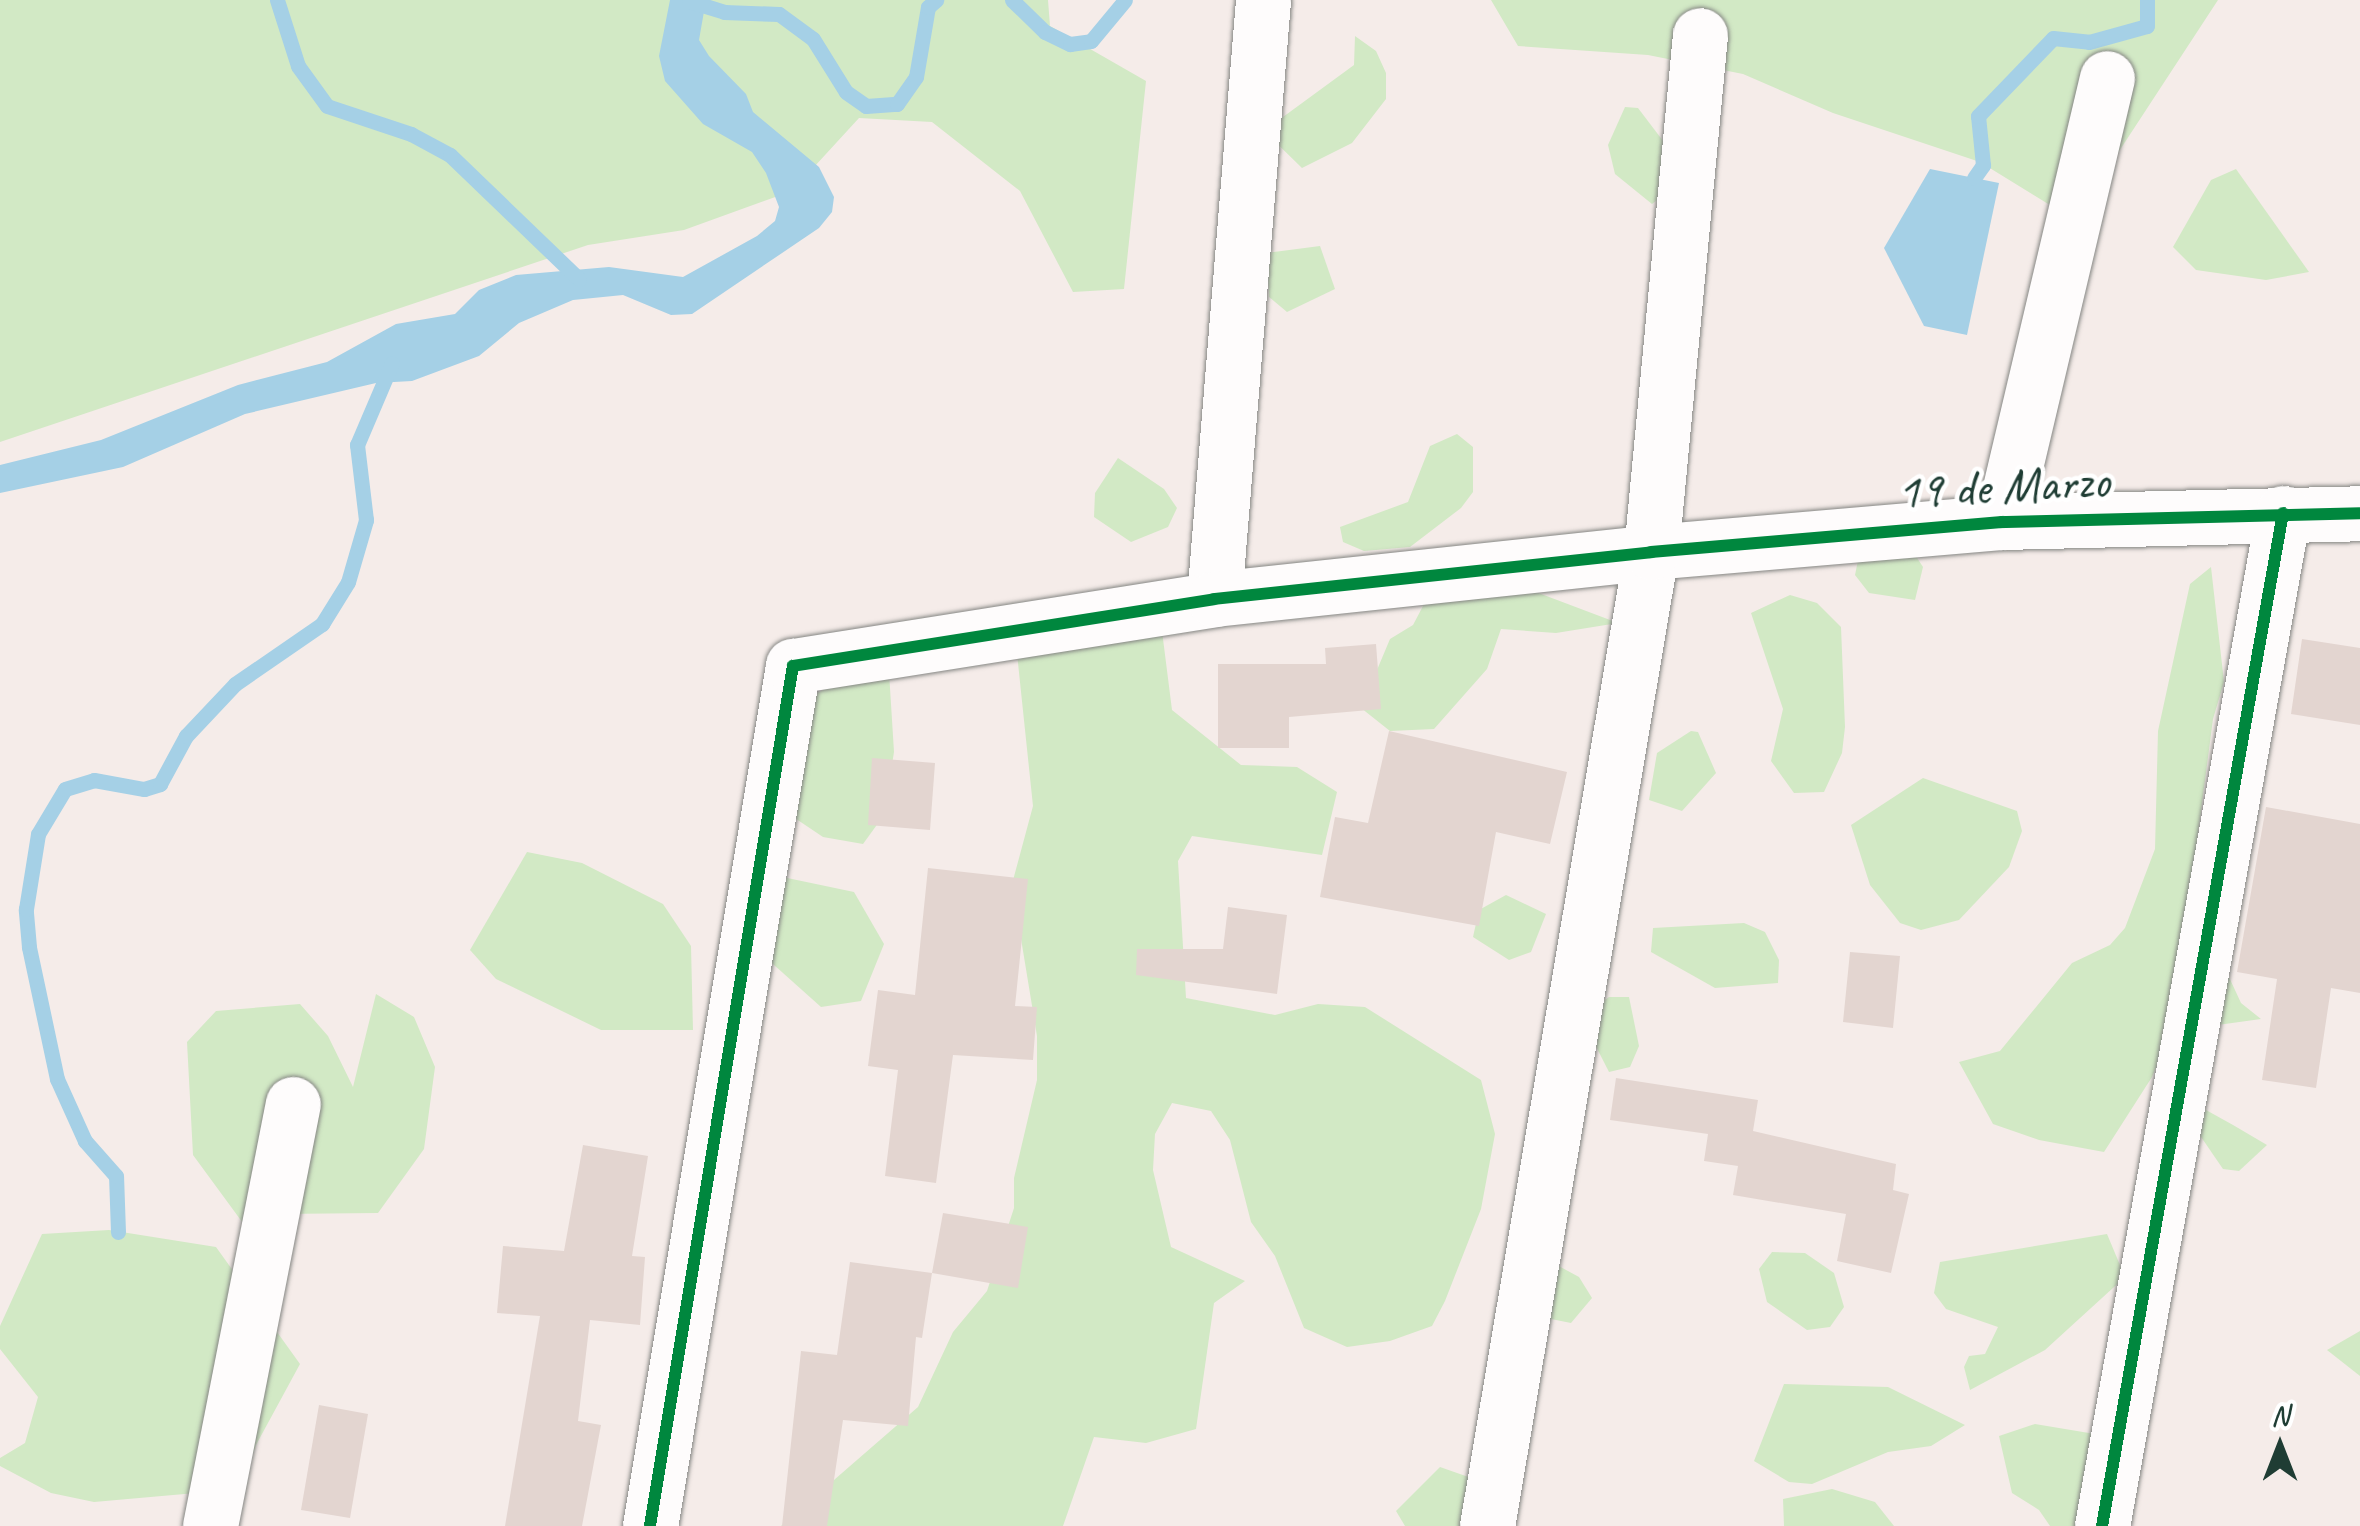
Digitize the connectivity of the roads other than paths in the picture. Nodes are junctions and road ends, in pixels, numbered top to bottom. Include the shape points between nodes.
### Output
1 (1263, 0) edge
2 (1700, 35) dead end
3 (2108, 78) dead end
4 (2283, 513) junction
5 (2360, 513) edge
6 (2002, 522) junction
7 (1651, 552) junction
8 (1214, 599) junction
9 (293, 1104) dead end
10 (210, 1526) edge
11 (650, 1526) edge
12 (1488, 1526) edge
13 (2102, 1526) edge

1 - 8 street
2 - 7 street
3 - 6 street
4 - 5 street, 19 de Marzo
4 - 6 street, 19 de Marzo
4 - 13 street
6 - 7 street, 19 de Marzo
7 - 8 street, 19 de Marzo
7 - 12 street
8 - 11 street, 19 de Marzo via 793,666
9 - 10 street

